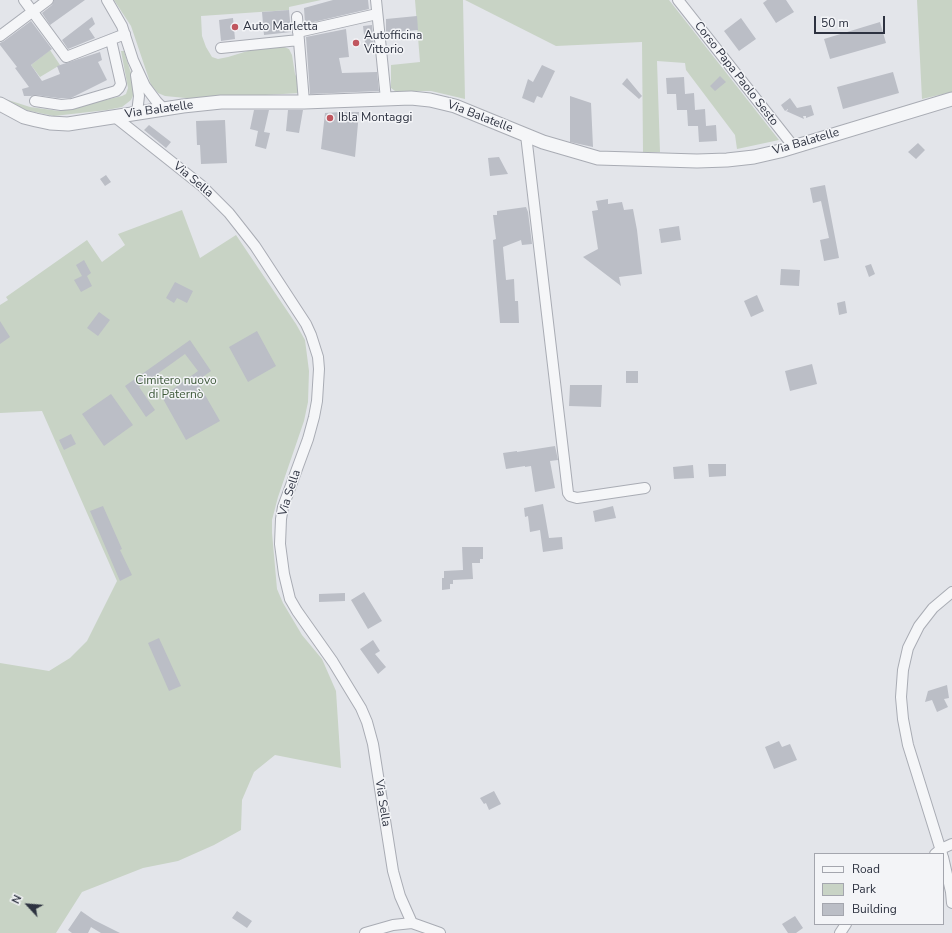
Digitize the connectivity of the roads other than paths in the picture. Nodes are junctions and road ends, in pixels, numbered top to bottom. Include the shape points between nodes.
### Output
1 (24, 0) edge
2 (48, 0) edge
3 (107, 0) edge
4 (376, 0) edge
5 (678, 0) edge
6 (32, 12) junction
7 (377, 14) junction
8 (297, 17) dead end
9 (125, 34) junction
10 (0, 36) edge
11 (298, 36) junction
12 (111, 40) junction
13 (221, 48) dead end
14 (133, 60) junction
15 (386, 99) junction
16 (952, 99) edge
17 (36, 101) dead end
18 (304, 102) junction
19 (0, 104) edge
20 (164, 109) junction
21 (137, 113) junction
22 (115, 117) junction
23 (526, 135) junction
24 (794, 147) junction
25 (645, 488) dead end
26 (952, 592) edge
27 (952, 844) edge
28 (940, 853) edge
29 (944, 867) edge
30 (952, 903) edge
31 (412, 923) junction
32 (365, 933) edge
33 (440, 933) edge

1 - 6 street
2 - 6 street
3 - 9 street
4 - 7 street
5 - 24 street, Corso Papa Paolo Sesto
6 - 10 street
6 - 12 street via 66,57
7 - 11 street
7 - 15 street
8 - 11 street
9 - 12 street
9 - 14 street
11 - 13 street
11 - 18 street
12 - 17 street via 121,84 116,91 72,104
14 - 20 street via 148,90
14 - 21 street via 139,89
15 - 18 street, Via Balatelle
15 - 23 street, Via Balatelle via 430,100 455,106
16 - 24 street, Via Balatelle
18 - 20 street, Via Balatelle via 220,102
19 - 22 street, Via Balatelle via 24,117 50,123 68,124
20 - 21 street, Via Balatelle
21 - 22 street, Via Balatelle
22 - 31 street, Via Sella via 202,186 230,213 255,246 311,335 318,357 317,400 308,439 280,519 280,544 285,581 290,599 333,662 367,722 373,744 393,871 400,896
23 - 24 street, Via Balatelle via 598,158 727,160 754,157
23 - 25 street via 568,493 577,498
26 - 28 street via 933,608 919,626 908,648 901,697 908,745
27 - 28 street
29 - 30 street
31 - 32 street
31 - 33 street

